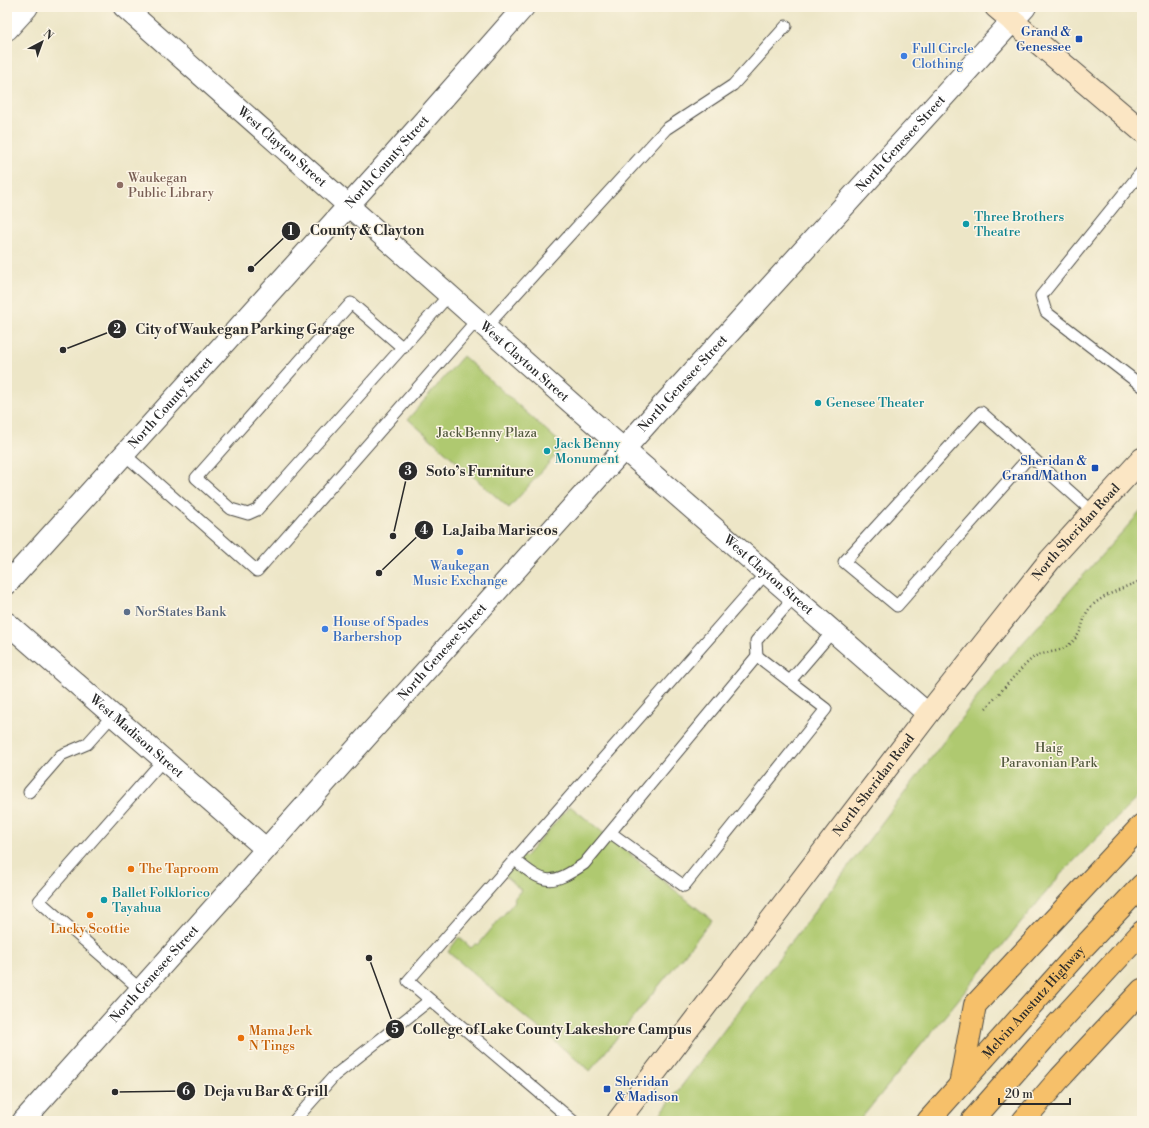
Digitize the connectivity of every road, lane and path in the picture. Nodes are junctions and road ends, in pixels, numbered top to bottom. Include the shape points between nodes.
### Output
1 (27, 7) edge
2 (124, 7) edge
3 (524, 7) edge
4 (996, 7) edge
5 (1019, 14) edge
6 (786, 26) dead end
7 (7, 29) edge
8 (1142, 131) edge
9 (1142, 171) edge
10 (348, 206) junction
11 (449, 295) junction
12 (481, 324) junction
13 (403, 348) junction
14 (1142, 386) edge
15 (624, 449) junction
16 (124, 454) junction
17 (1030, 456) junction
18 (1142, 459) edge
19 (1093, 512) junction
20 (766, 573) junction
21 (1142, 580) edge
22 (7, 584) edge
23 (794, 597) junction
24 (7, 623) edge
25 (833, 631) junction
26 (757, 656) junction
27 (790, 681) junction
28 (986, 708) dead end
29 (928, 714) junction
30 (113, 715) junction
31 (164, 759) junction
32 (28, 792) dead end
33 (1142, 825) edge
34 (611, 833) junction
35 (266, 849) junction
36 (514, 860) junction
37 (1142, 885) edge
38 (1142, 932) edge
39 (141, 990) junction
40 (1142, 990) edge
41 (430, 1000) junction
42 (960, 1085) junction
43 (23, 1121) edge
44 (294, 1121) edge
45 (573, 1121) edge
46 (618, 1121) edge
47 (928, 1121) edge
48 (972, 1121) edge
49 (1023, 1121) edge

1 - 7 street
2 - 10 street, West Clayton Street
3 - 10 street, North County Street
4 - 5 main road
5 - 8 main road
5 - 15 street, North Genesee Street
6 - 12 lane via 733,85 666,129
9 - 14 lane via 1041,296 1046,312
10 - 11 street, West Clayton Street
10 - 16 street, North County Street
11 - 12 street, West Clayton Street
11 - 13 lane
12 - 15 street, West Clayton Street
12 - 16 lane via 257,571
13 - 13 lane via 351,303 196,478 232,509 248,514 257,510
15 - 20 street, West Clayton Street
15 - 35 street, North Genesee Street
16 - 22 street, North County Street
17 - 17 lane via 981,412 844,562 897,606
17 - 19 lane
18 - 19 main road, North Sheridan Road
19 - 29 main road, North Sheridan Road via 1050,560
20 - 23 street, West Clayton Street
20 - 36 lane
21 - 28 path via 1094,603 1087,612 1082,630 1071,643 1060,650 1036,656
23 - 25 street, West Clayton Street
23 - 26 lane via 756,641
24 - 30 street, West Madison Street
25 - 27 lane
25 - 29 street, West Clayton Street
26 - 27 lane
26 - 34 lane
27 - 34 lane via 826,709 684,886
29 - 46 main road, North Sheridan Road
30 - 31 street, West Madison Street
30 - 32 lane via 87,744 61,755
31 - 35 street, West Madison Street
31 - 39 lane via 39,901
33 - 42 highway via 976,1005
34 - 36 lane via 584,864 566,876 547,880 534,875
35 - 39 street, North Genesee Street
36 - 41 lane via 408,981
37 - 42 highway, Melvin Amstutz Highway
38 - 48 highway
39 - 43 street, North Genesee Street
40 - 49 highway
41 - 44 lane via 334,1076
41 - 45 lane
42 - 47 highway, Melvin Amstutz Highway

